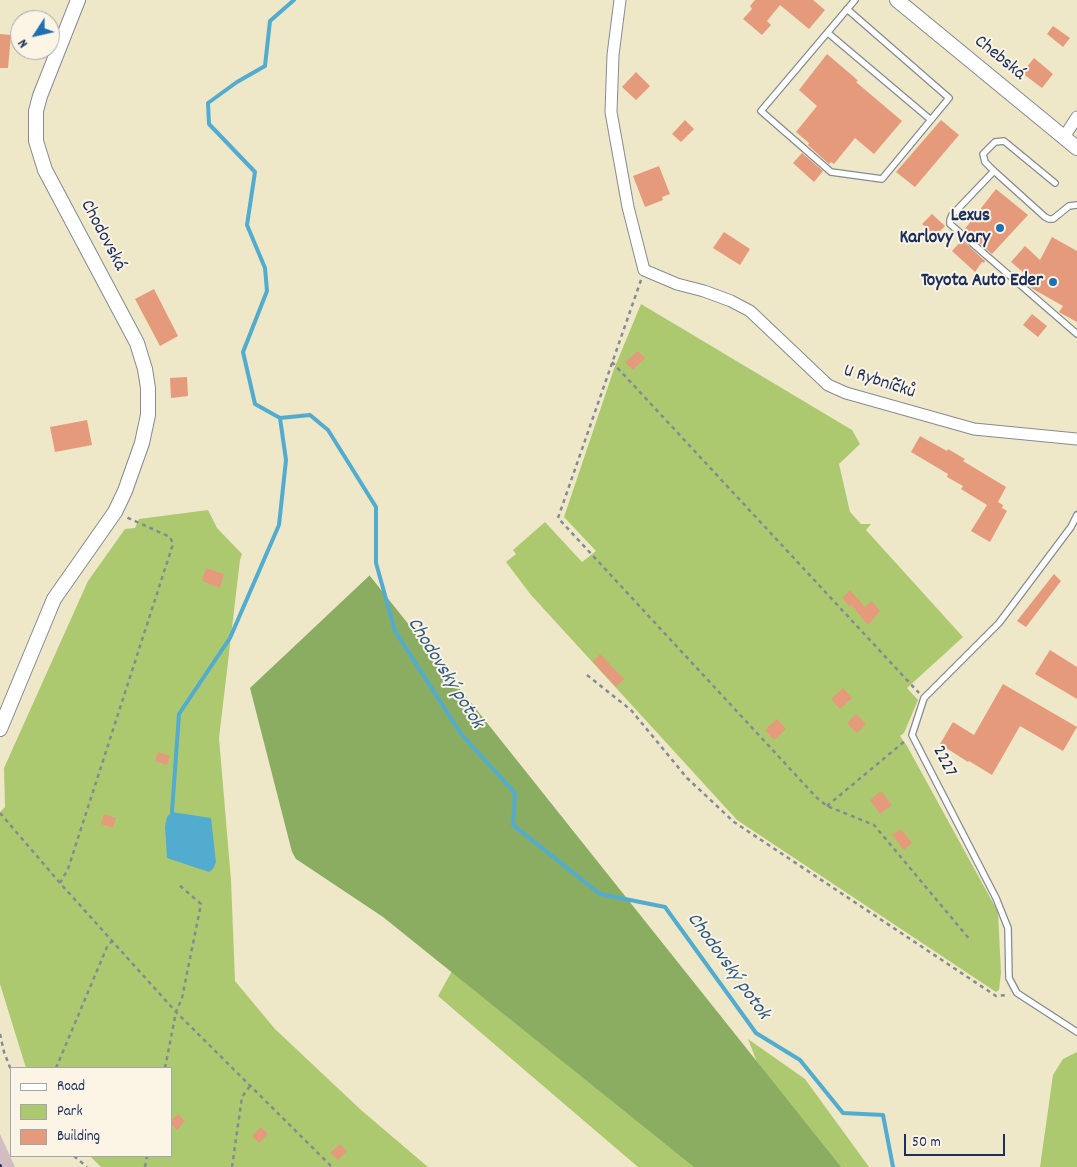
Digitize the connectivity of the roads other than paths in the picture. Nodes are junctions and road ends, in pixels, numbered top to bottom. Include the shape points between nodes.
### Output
1 (78, 0) edge
2 (620, 0) edge
3 (855, 0) edge
4 (897, 0) edge
5 (847, 9) junction
6 (828, 32) junction
7 (1077, 117) edge
8 (930, 120) junction
9 (1064, 137) junction
10 (1077, 148) edge
11 (994, 171) junction
12 (1056, 183) dead end
13 (1077, 205) edge
14 (1077, 334) edge
15 (1077, 439) edge
16 (1077, 515) edge
17 (0, 728) edge
18 (1077, 1032) edge

1 - 17 street, Chodovská via 40,96 35,134 45,170 137,343 148,388 148,415 125,491 115,512 54,599
2 - 15 street, U Rybníčků via 613,55 611,112 628,207 644,270 750,311 828,385 846,394 974,429
3 - 5 lane
4 - 9 street, Chebská
5 - 6 lane
5 - 8 lane via 949,98
6 - 8 lane
6 - 8 lane via 762,111 831,172 882,178
7 - 9 street
9 - 10 street, Chebská
11 - 12 lane via 985,162 983,154 995,142 1004,141
11 - 13 lane via 1049,220 1069,206
11 - 14 lane via 952,215 950,224
16 - 18 lane, 2227 via 998,623 924,698 912,735 996,898 1008,928 1009,978 1017,993

